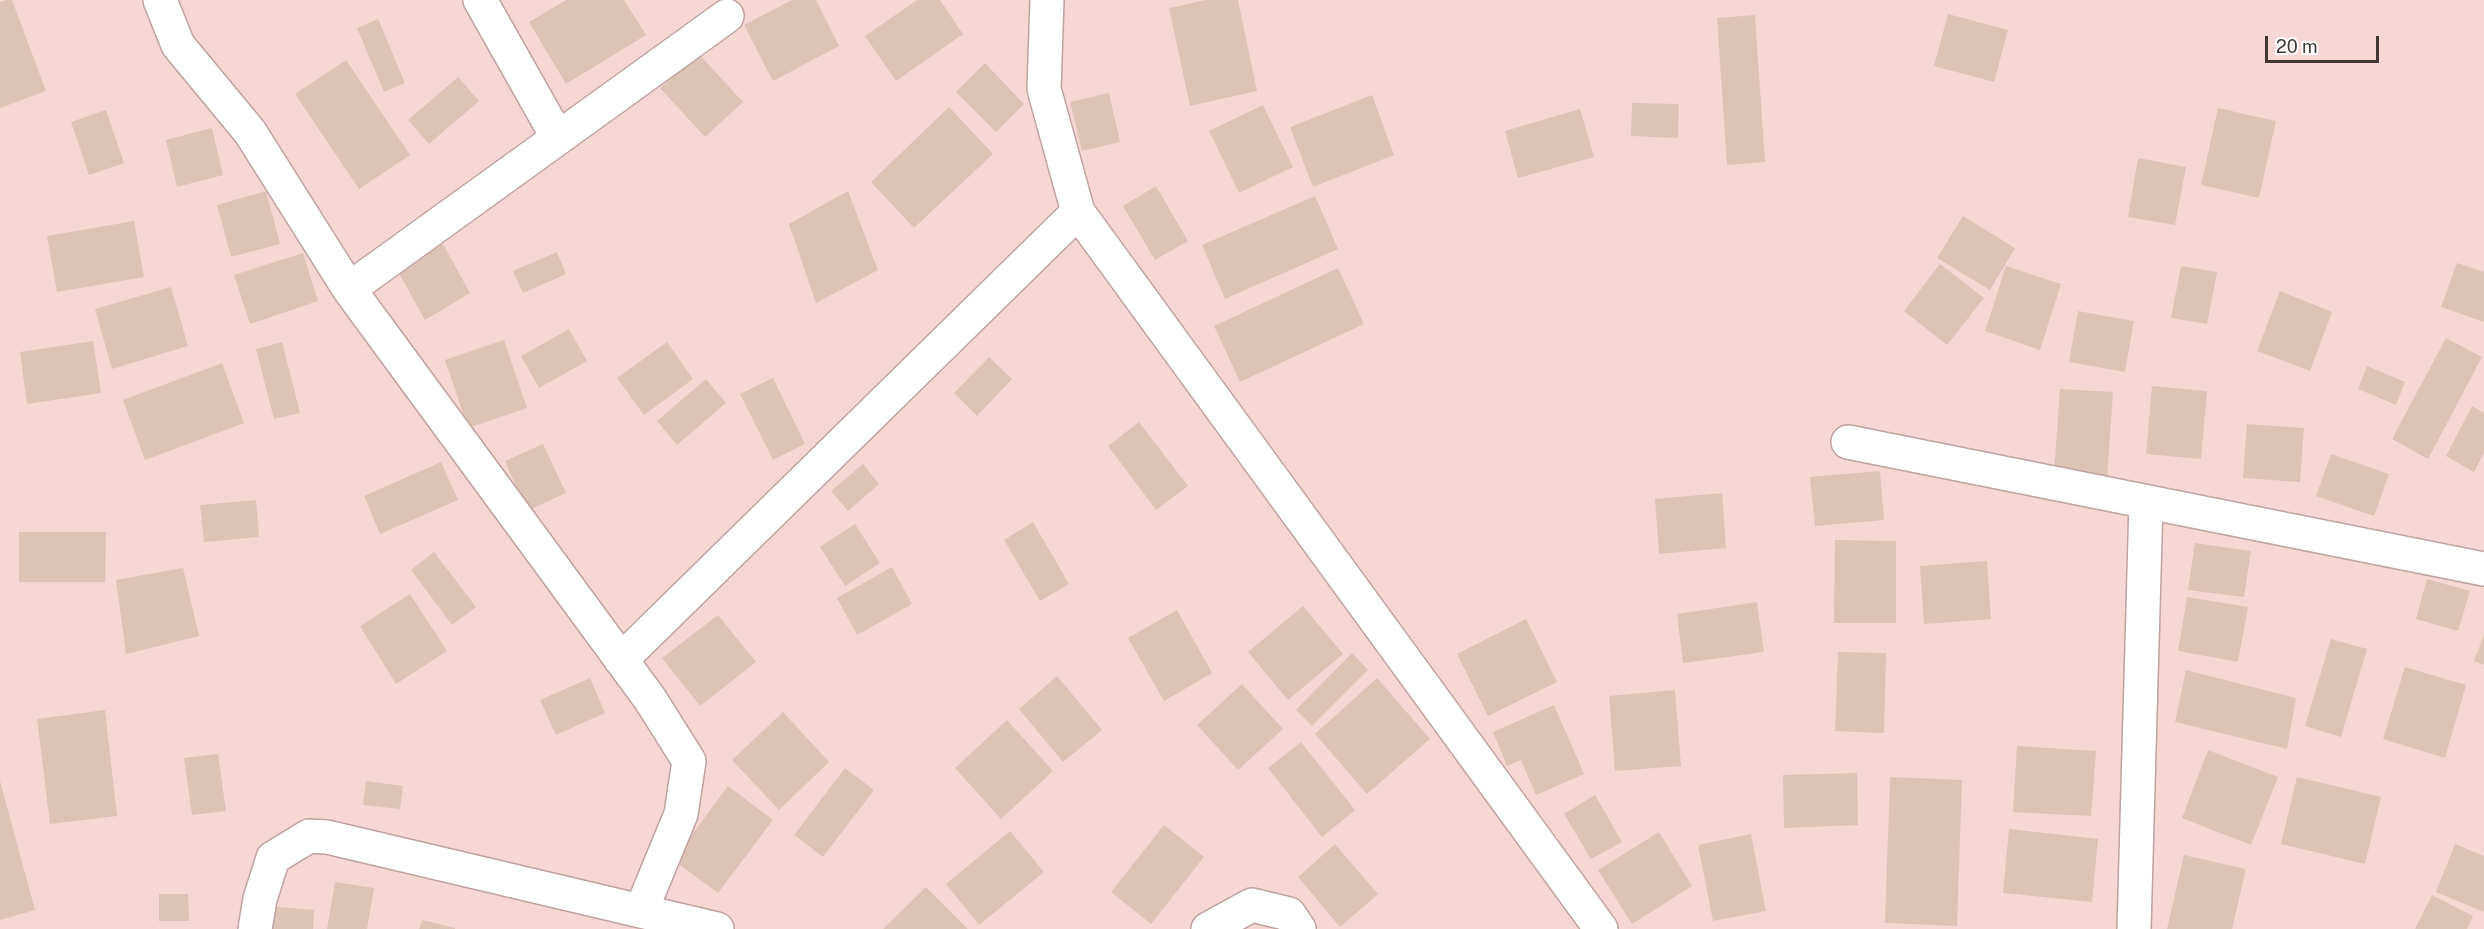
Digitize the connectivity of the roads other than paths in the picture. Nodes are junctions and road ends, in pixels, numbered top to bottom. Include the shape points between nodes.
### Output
1 (160, 0) edge
2 (480, 0) edge
3 (1047, 0) edge
4 (727, 16) dead end
5 (558, 138) junction
6 (1078, 212) junction
7 (349, 290) junction
8 (1848, 442) dead end
9 (2146, 502) junction
10 (2484, 569) edge
11 (621, 660) junction
12 (641, 911) junction
13 (255, 929) edge
14 (717, 929) edge
15 (1208, 929) edge
16 (1299, 929) edge
17 (1600, 929) edge
18 (2134, 929) edge

1 - 7 street via 178,45 249,132
2 - 5 street
3 - 6 street via 1044,89
4 - 5 street
5 - 7 street
6 - 11 street
6 - 17 street
7 - 11 street
8 - 9 street
9 - 10 street
9 - 18 street
11 - 12 street via 689,761 681,814
12 - 13 street via 327,837 309,837 273,858
12 - 14 street
15 - 16 street via 1252,905 1289,914

